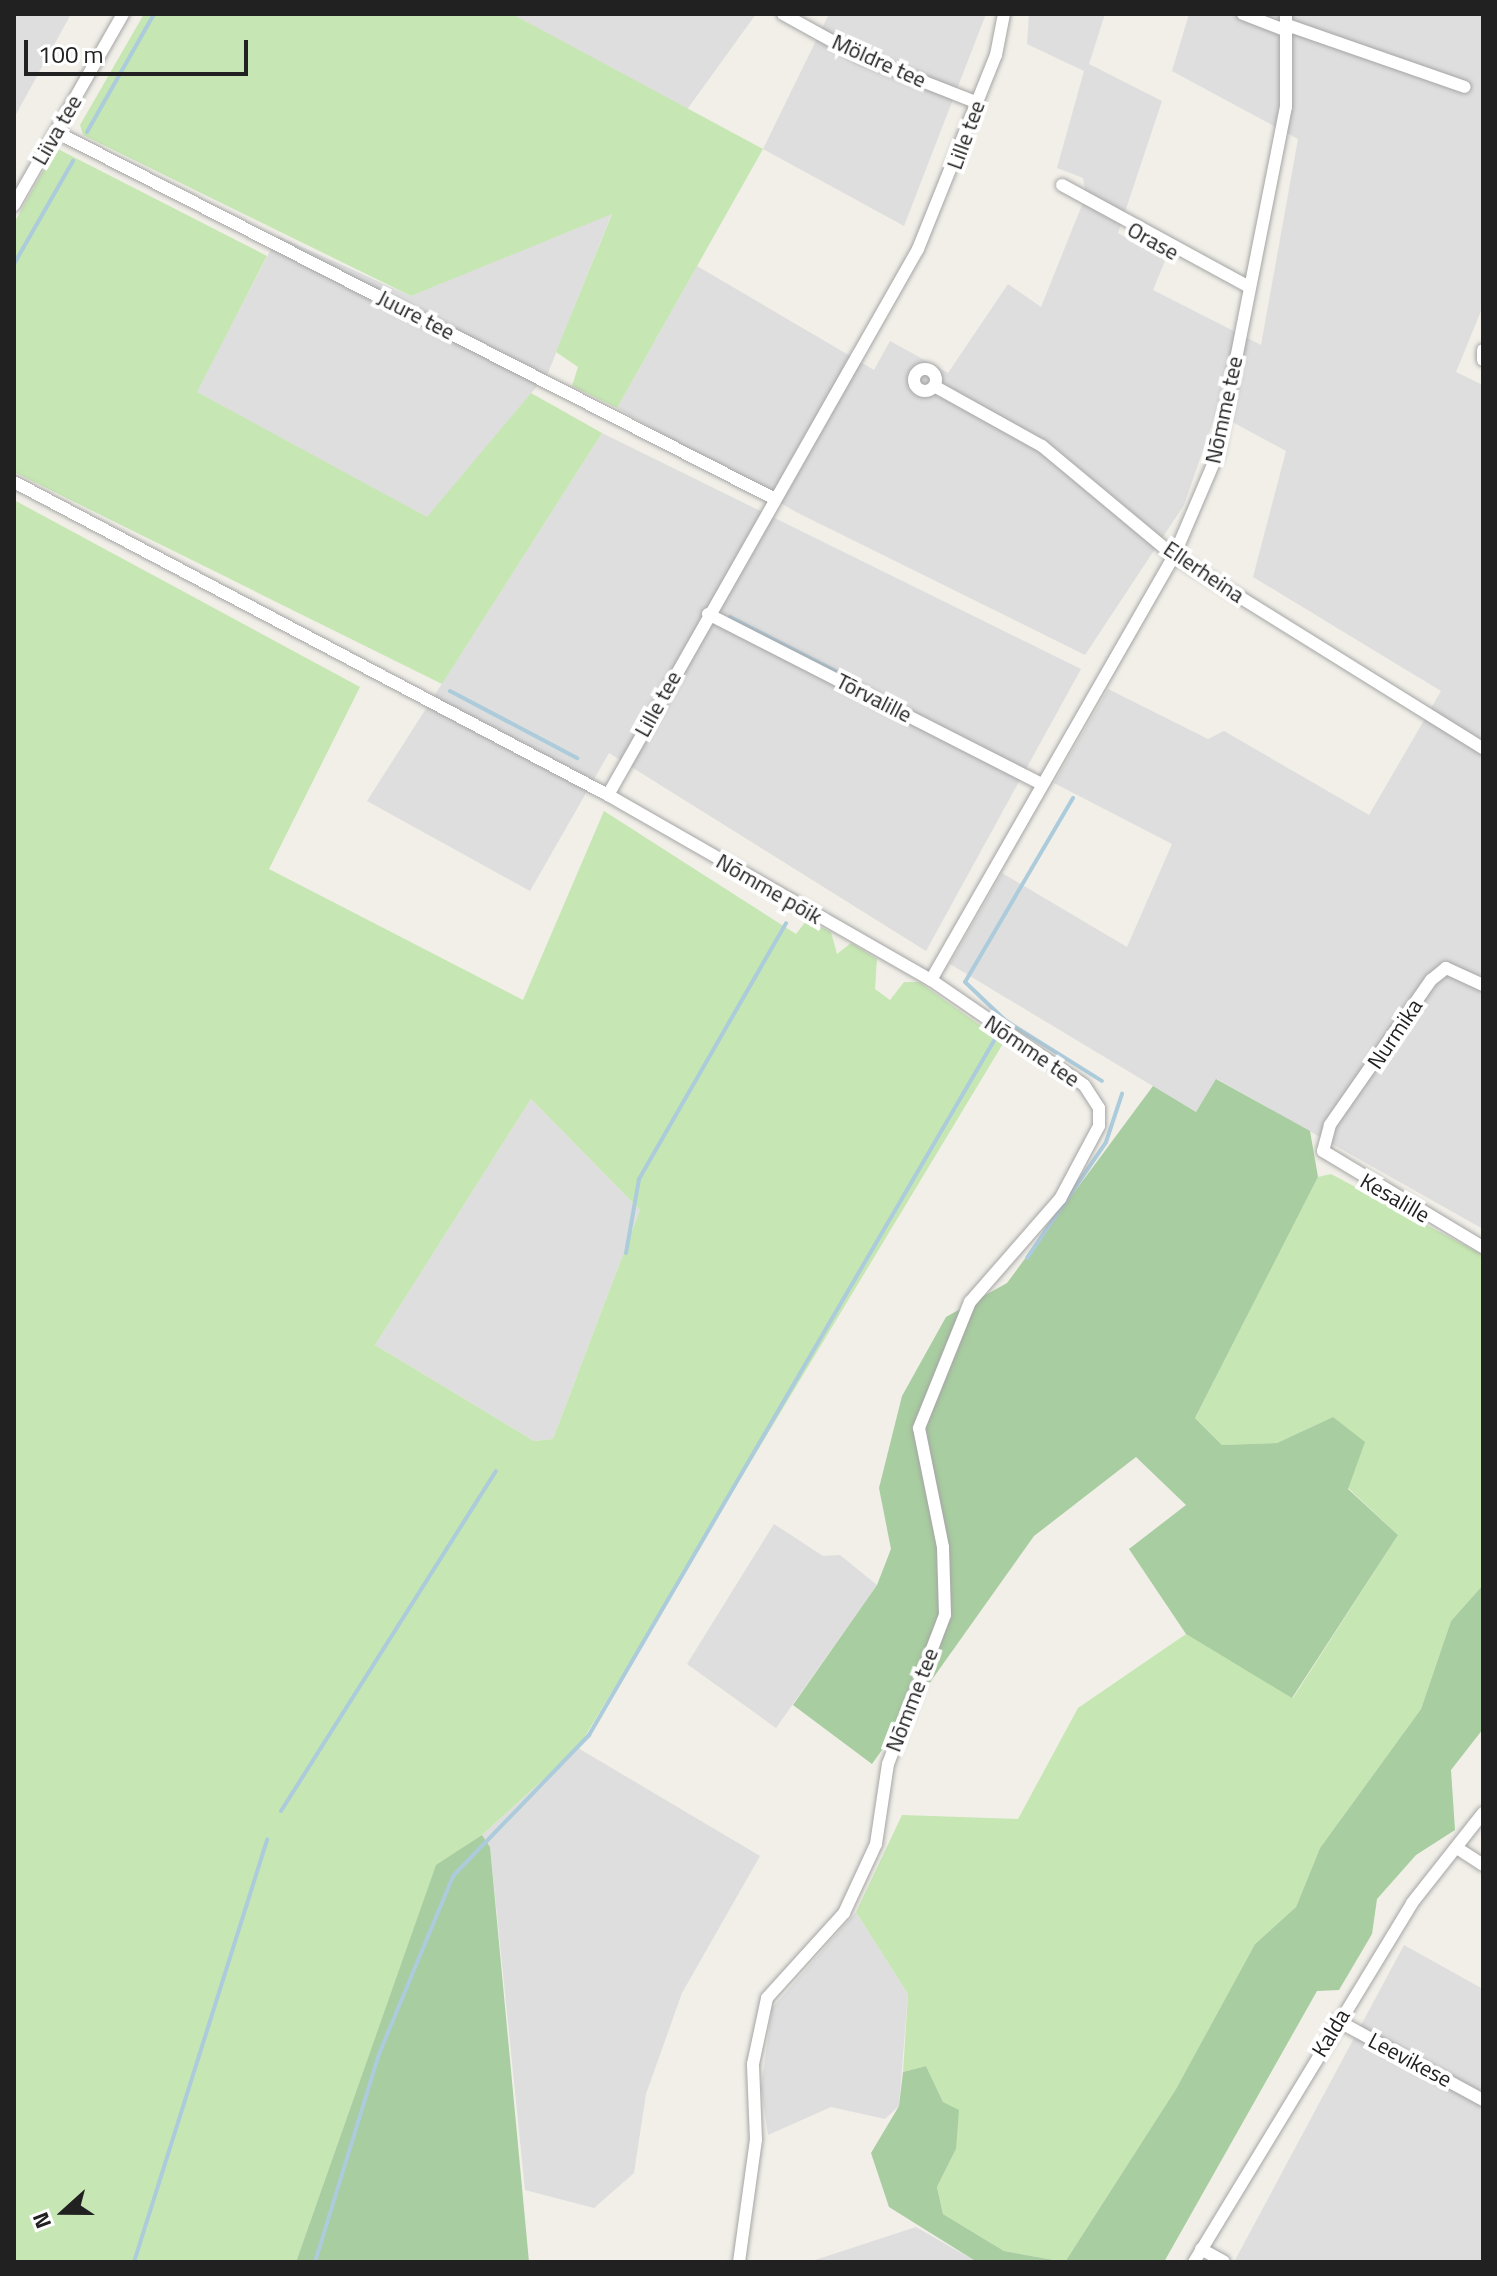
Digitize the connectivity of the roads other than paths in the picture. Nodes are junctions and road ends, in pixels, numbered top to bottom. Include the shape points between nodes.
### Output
1 (123, 14) edge
2 (783, 14) edge
3 (1004, 14) edge
4 (1243, 14) edge
5 (1287, 23) edge
6 (1465, 87) dead end
7 (978, 103) junction
8 (56, 132) junction
9 (1062, 185) dead end
10 (14, 205) edge
11 (1249, 287) junction
12 (1483, 350) edge
13 (1483, 360) edge
14 (934, 386) dead end
15 (14, 482) edge
16 (775, 499) junction
17 (1174, 556) junction
18 (708, 614) junction
19 (1483, 748) edge
20 (1040, 783) junction
21 (608, 795) junction
22 (931, 980) junction
23 (1483, 985) edge
24 (1324, 1138) joint
25 (1483, 1247) edge
26 (1483, 1813) edge
27 (1457, 1848) junction
28 (1483, 1865) edge
29 (1338, 2021) junction
30 (1483, 2100) edge
31 (1201, 2249) junction
32 (739, 2262) edge
33 (1194, 2262) edge
34 (1224, 2262) edge

1 - 8 street, Liiva tee
2 - 7 street, Möldre tee via 861,57
3 - 7 street, Lille tee
4 - 5 street
5 - 6 street
5 - 11 street, Nõmme tee via 1286,107
7 - 16 street, Lille tee via 918,249
8 - 10 street, Liiva tee
8 - 16 street, Juure tee
9 - 11 street, Orase via 1216,276
11 - 17 street, Nõmme tee via 1217,455
12 - 13 street
14 - 17 street, Ellerheina via 1042,446
15 - 21 street
16 - 18 street, Lille tee
17 - 19 street, Ellerheina
17 - 20 street, Nõmme tee
18 - 20 street, Tõrvalille
18 - 21 street, Lille tee
20 - 22 street, Nõmme tee
21 - 22 street, Nõmme põik
22 - 32 street, Nõmme tee via 1084,1085 1095,1099 1099,1126 1060,1199 970,1302 919,1428 943,1547 945,1615 888,1764 876,1844 844,1913 767,1998 753,2064 756,2140
23 - 24 street, Nurmika via 1446,968 1431,980
24 - 25 street, Kesalille via 1331,1161
26 - 27 street, Kalda
27 - 28 street
27 - 29 street, Kalda
29 - 30 street, Leevikese
29 - 31 street, Kalda
31 - 33 street, Kalda
31 - 34 street

